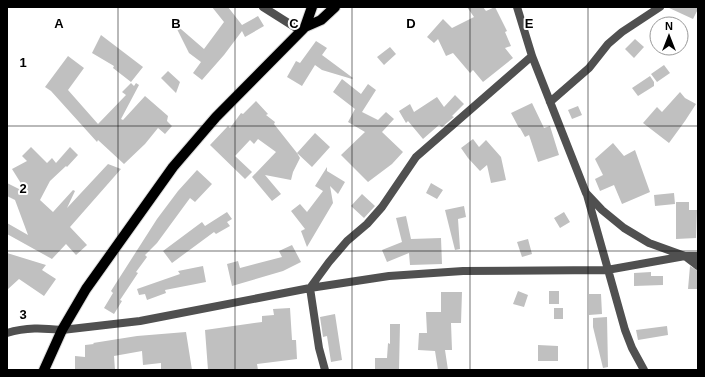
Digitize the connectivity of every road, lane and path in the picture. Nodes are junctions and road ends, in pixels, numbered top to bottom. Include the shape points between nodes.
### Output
1 (263, 7) edge
2 (312, 7) edge
3 (335, 7) edge
4 (517, 7) edge
5 (660, 7) edge
6 (304, 29) junction
7 (532, 56) junction
8 (550, 102) junction
9 (586, 193) junction
10 (685, 256) junction
11 (698, 256) edge
12 (698, 266) edge
13 (607, 270) junction
14 (310, 288) junction
15 (62, 330) junction
16 (7, 333) edge
17 (44, 370) edge
18 (325, 370) edge
19 (644, 370) edge

1 - 6 street
2 - 6 main road
3 - 6 main road via 321,20
4 - 7 street
5 - 8 street via 608,44 589,68
6 - 15 main road via 216,116 173,167 86,289
7 - 8 street
7 - 14 street via 416,157 382,206 343,246
8 - 9 street
9 - 10 street via 624,228 649,242
9 - 13 street
10 - 11 street
10 - 12 street
10 - 13 street
13 - 14 street via 463,271 389,276
13 - 19 street via 625,330
14 - 15 street via 140,321
14 - 18 street
15 - 16 street via 37,327
15 - 17 main road

